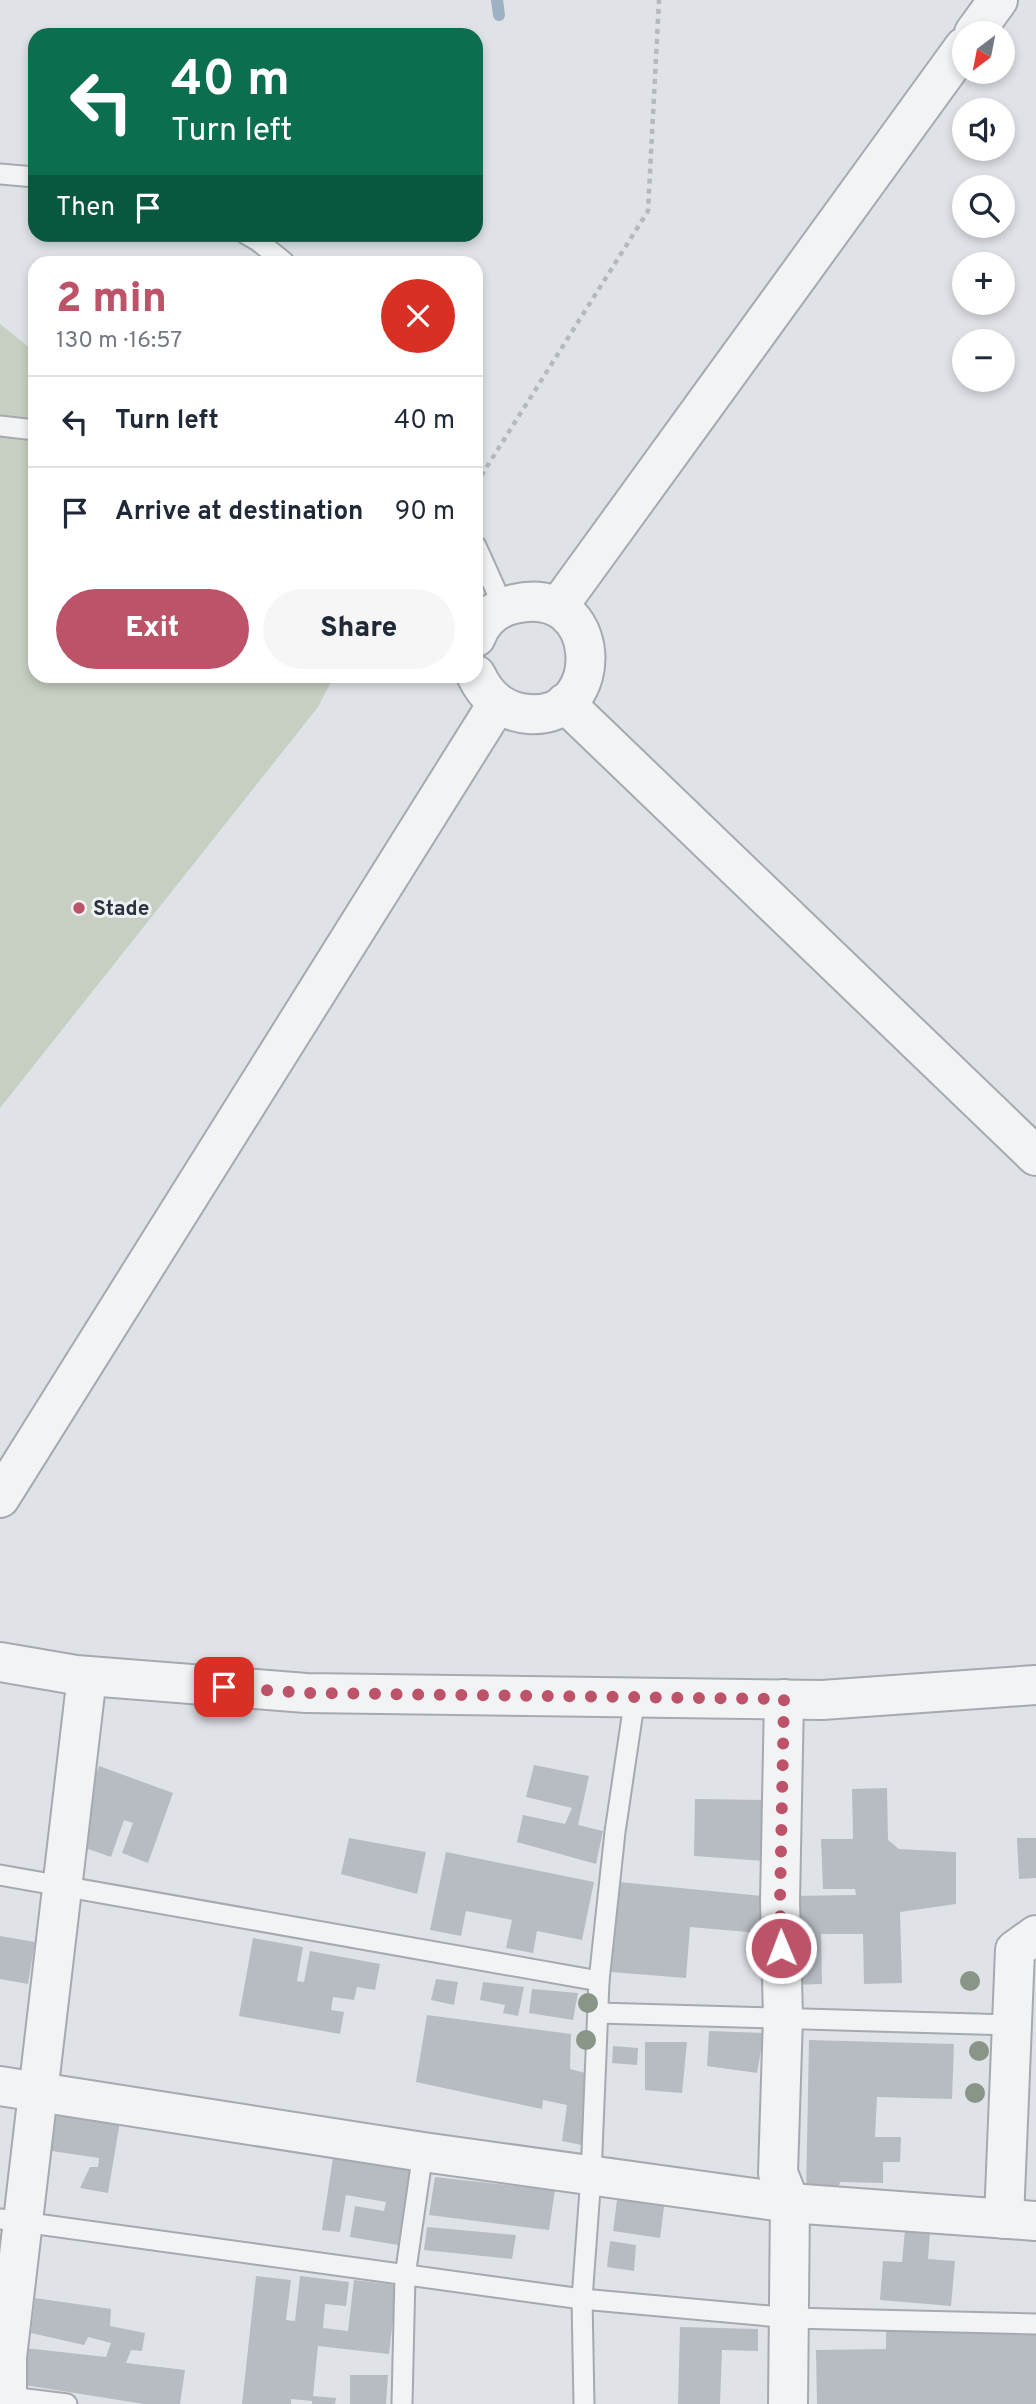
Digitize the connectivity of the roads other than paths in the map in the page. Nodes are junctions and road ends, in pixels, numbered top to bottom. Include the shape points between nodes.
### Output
1 (998, 0) edge
2 (983, 21) edge
3 (952, 64) edge
4 (0, 174) edge
5 (28, 176) edge
6 (259, 242) edge
7 (277, 256) edge
8 (0, 426) edge
9 (28, 429) edge
10 (483, 562) edge
11 (503, 606) junction
12 (558, 607) junction
13 (483, 626) edge
14 (486, 690) edge
15 (565, 703) junction
16 (1036, 1156) edge
17 (0, 1497) edge
18 (0, 1662) edge
19 (87, 1676) junction
20 (1036, 1685) edge
21 (635, 1697) junction
22 (784, 1699) junction
23 (0, 1875) edge
24 (63, 1886) junction
25 (1036, 1935) edge
26 (599, 1981) junction
27 (598, 2013) junction
28 (783, 2017) junction
29 (1011, 2025) junction
30 (0, 2085) edge
31 (39, 2092) junction
32 (423, 2152) junction
33 (591, 2176) junction
34 (790, 2203) junction
35 (1020, 2220) edge
36 (11, 2221) edge
37 (405, 2276) junction
38 (582, 2299) junction
39 (791, 2318) junction
40 (1036, 2325) edge
41 (5, 2399) edge
42 (67, 2404) edge
43 (401, 2404) edge
44 (584, 2404) edge
45 (788, 2404) edge

1 - 2 street
3 - 12 street
4 - 5 lane
6 - 7 lane
8 - 9 lane
10 - 11 lane
11 - 12 street via 530,600
11 - 13 street
12 - 15 street via 583,635 587,653 586,672
14 - 15 street via 513,712 531,715
14 - 17 street
15 - 16 street
18 - 19 street
19 - 21 street via 306,1693
19 - 24 street
20 - 22 street
21 - 22 street
21 - 26 lane
22 - 28 street
23 - 24 lane
24 - 26 lane
24 - 31 street
25 - 29 street via 1015,1950
26 - 27 lane
27 - 28 lane
27 - 33 lane
28 - 29 lane
28 - 34 street via 778,2173
29 - 35 street
30 - 31 street
31 - 32 street
31 - 36 street
32 - 33 street
32 - 37 lane
33 - 34 street
33 - 38 lane
34 - 35 street
34 - 39 street
36 - 37 lane
36 - 41 street
37 - 38 lane
37 - 43 lane
38 - 39 lane
38 - 44 lane
39 - 40 lane
39 - 45 street
41 - 42 lane

